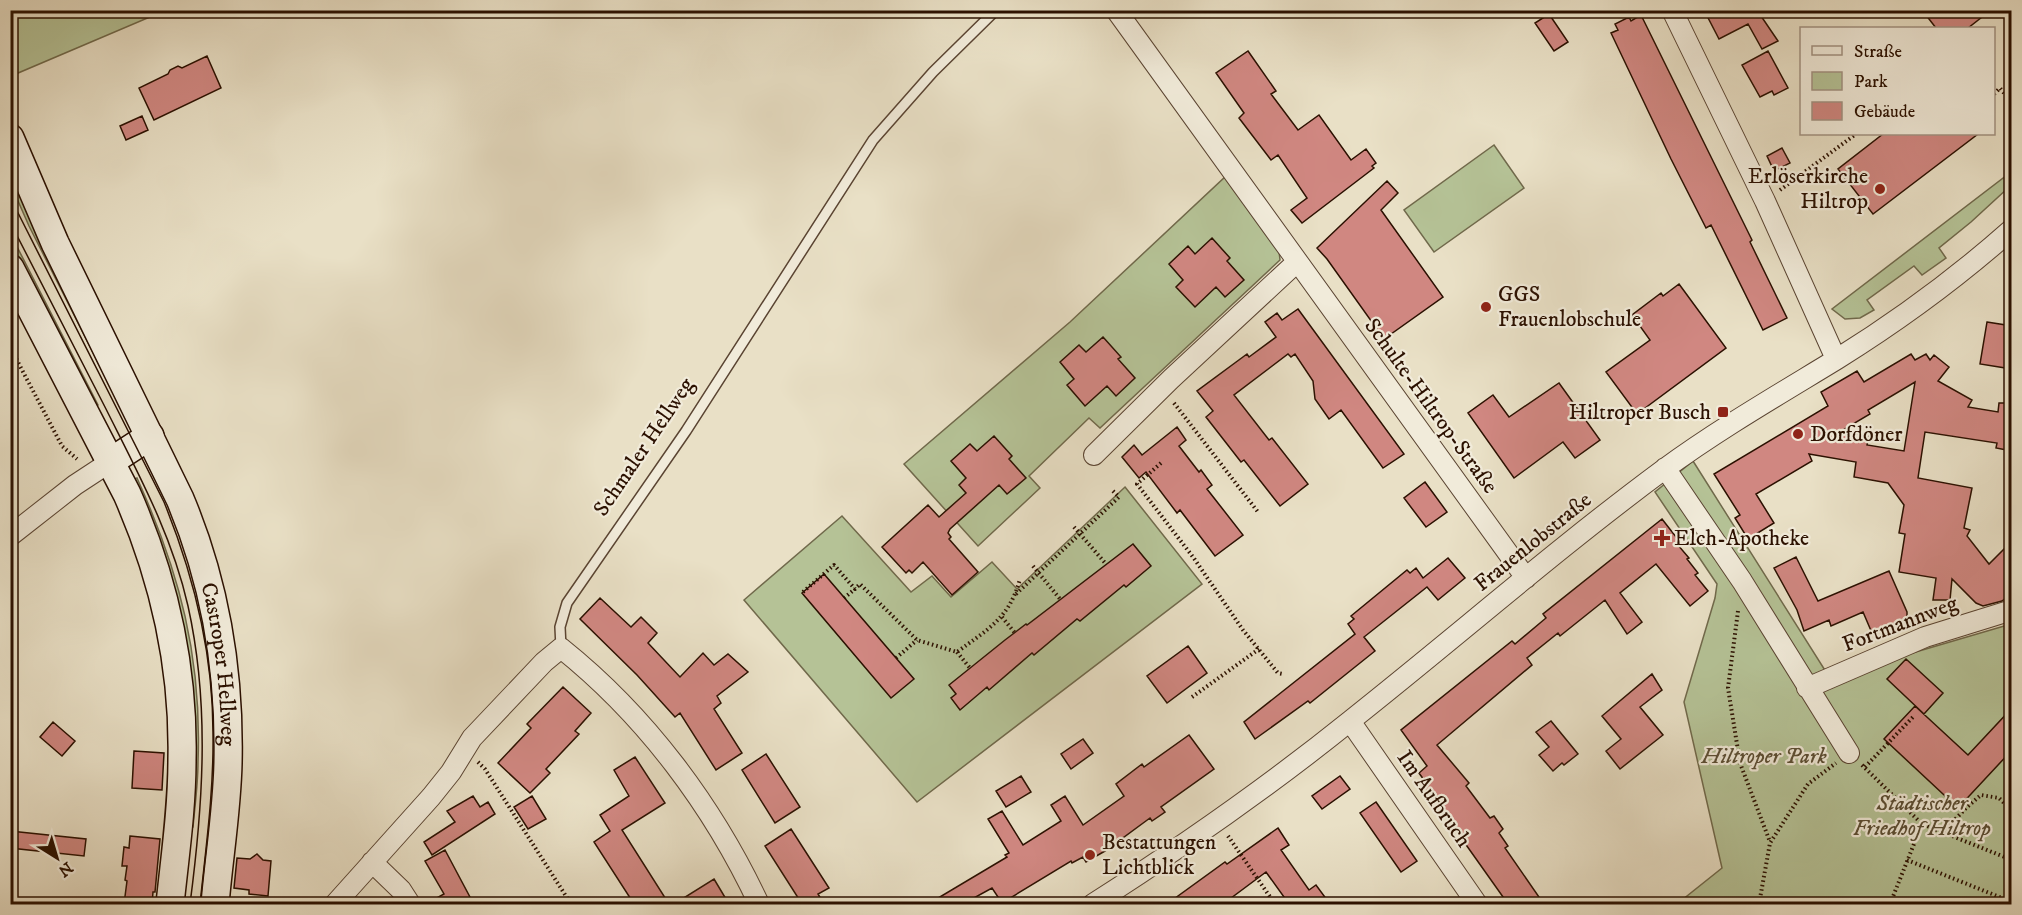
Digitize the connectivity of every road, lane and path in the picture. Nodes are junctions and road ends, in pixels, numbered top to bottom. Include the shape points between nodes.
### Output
1 (996, 10) edge
2 (1116, 10) edge
3 (1672, 10) edge
4 (1995, 93) edge
5 (2012, 103) edge
6 (1855, 135) edge
7 (10, 138) edge
8 (1765, 201) junction
9 (2012, 229) edge
10 (1297, 262) junction
11 (10, 268) edge
12 (10, 346) edge
13 (1836, 359) junction
14 (1174, 403) dead end
15 (150, 436) junction
16 (1094, 454) dead end
17 (77, 459) dead end
18 (110, 462) junction
19 (1161, 463) dead end
20 (1665, 468) junction
21 (1112, 490) dead end
22 (1258, 512) dead end
23 (1074, 527) dead end
24 (1080, 534) junction
25 (10, 536) edge
26 (1106, 564) dead end
27 (1033, 566) dead end
28 (1039, 573) junction
29 (1526, 578) junction
30 (1020, 579) dead end
31 (1742, 581) junction
32 (855, 589) junction
33 (803, 592) dead end
34 (1016, 594) junction
35 (844, 598) dead end
36 (1060, 599) dead end
37 (2012, 610) edge
38 (1002, 617) junction
39 (1015, 633) dead end
40 (917, 640) junction
41 (561, 648) junction
42 (1259, 649) junction
43 (957, 652) junction
44 (896, 658) dead end
45 (970, 668) dead end
46 (1283, 674) dead end
47 (1807, 688) junction
48 (1192, 697) dead end
49 (1913, 717) dead end
50 (1350, 721) junction
51 (461, 753) junction
52 (1849, 753) joint
53 (1865, 767) dead end
54 (1875, 778) dead end
55 (2012, 811) edge
56 (1217, 821) junction
57 (1922, 824) junction
58 (1943, 832) junction
59 (1770, 843) junction
60 (1907, 860) junction
61 (2012, 860) edge
62 (372, 862) junction
63 (2012, 902) edge
64 (170, 904) edge
65 (215, 904) edge
66 (335, 904) edge
67 (410, 904) edge
68 (571, 904) edge
69 (759, 904) edge
70 (1094, 904) edge
71 (1275, 904) edge
72 (1477, 904) edge
73 (1759, 904) edge
74 (1890, 904) edge

1 - 41 lane, Schmaler Hellweg via 933,72 873,140 686,430 567,603 560,627
2 - 10 street, Schulte-Hiltrop-Straße
3 - 8 street
4 - 5 path via 2000,88
6 - 8 path
7 - 15 main road, Castroper Hellweg via 55,243
8 - 13 street
9 - 13 street, Frauenlobstraße via 1949,281
10 - 16 street
10 - 29 street, Schulte-Hiltrop-Straße
11 - 18 main road, Castroper Hellweg
12 - 17 path via 62,446
13 - 20 street, Frauenlobstraße
14 - 22 path
15 - 18 main road
15 - 65 main road, Castroper Hellweg via 193,529 207,572 223,666 228,762
18 - 25 street
18 - 64 main road, Castroper Hellweg via 143,531 176,656 183,759
19 - 42 path via 1137,484
20 - 29 street, Frauenlobstraße
20 - 31 street
21 - 24 path via 1119,497
23 - 24 path
24 - 26 path
24 - 28 path
27 - 28 path
28 - 34 path
28 - 36 path
29 - 50 street, Frauenlobstraße
30 - 34 path
31 - 47 street
31 - 59 path via 1728,688 1740,763
32 - 33 path via 834,565
32 - 35 path
32 - 40 path via 860,584
34 - 38 path
37 - 47 street, Fortmannweg via 1925,637
38 - 39 path
38 - 43 path
40 - 43 path
40 - 44 path
41 - 51 street
41 - 69 street via 619,703 680,771 712,816
42 - 46 path
42 - 48 path
43 - 45 path
47 - 52 street
49 - 53 path
50 - 56 street, Frauenlobstraße
50 - 72 street, Im Aufbruch
51 - 62 street via 431,797
51 - 68 path via 485,769
52 - 59 path via 1808,784
54 - 57 path
55 - 58 path via 1999,798 1982,795
56 - 70 street, Frauenlobstraße
56 - 71 path
57 - 58 path
57 - 60 path
58 - 61 path
59 - 73 path
60 - 63 path
60 - 74 path
62 - 66 street
62 - 67 street

